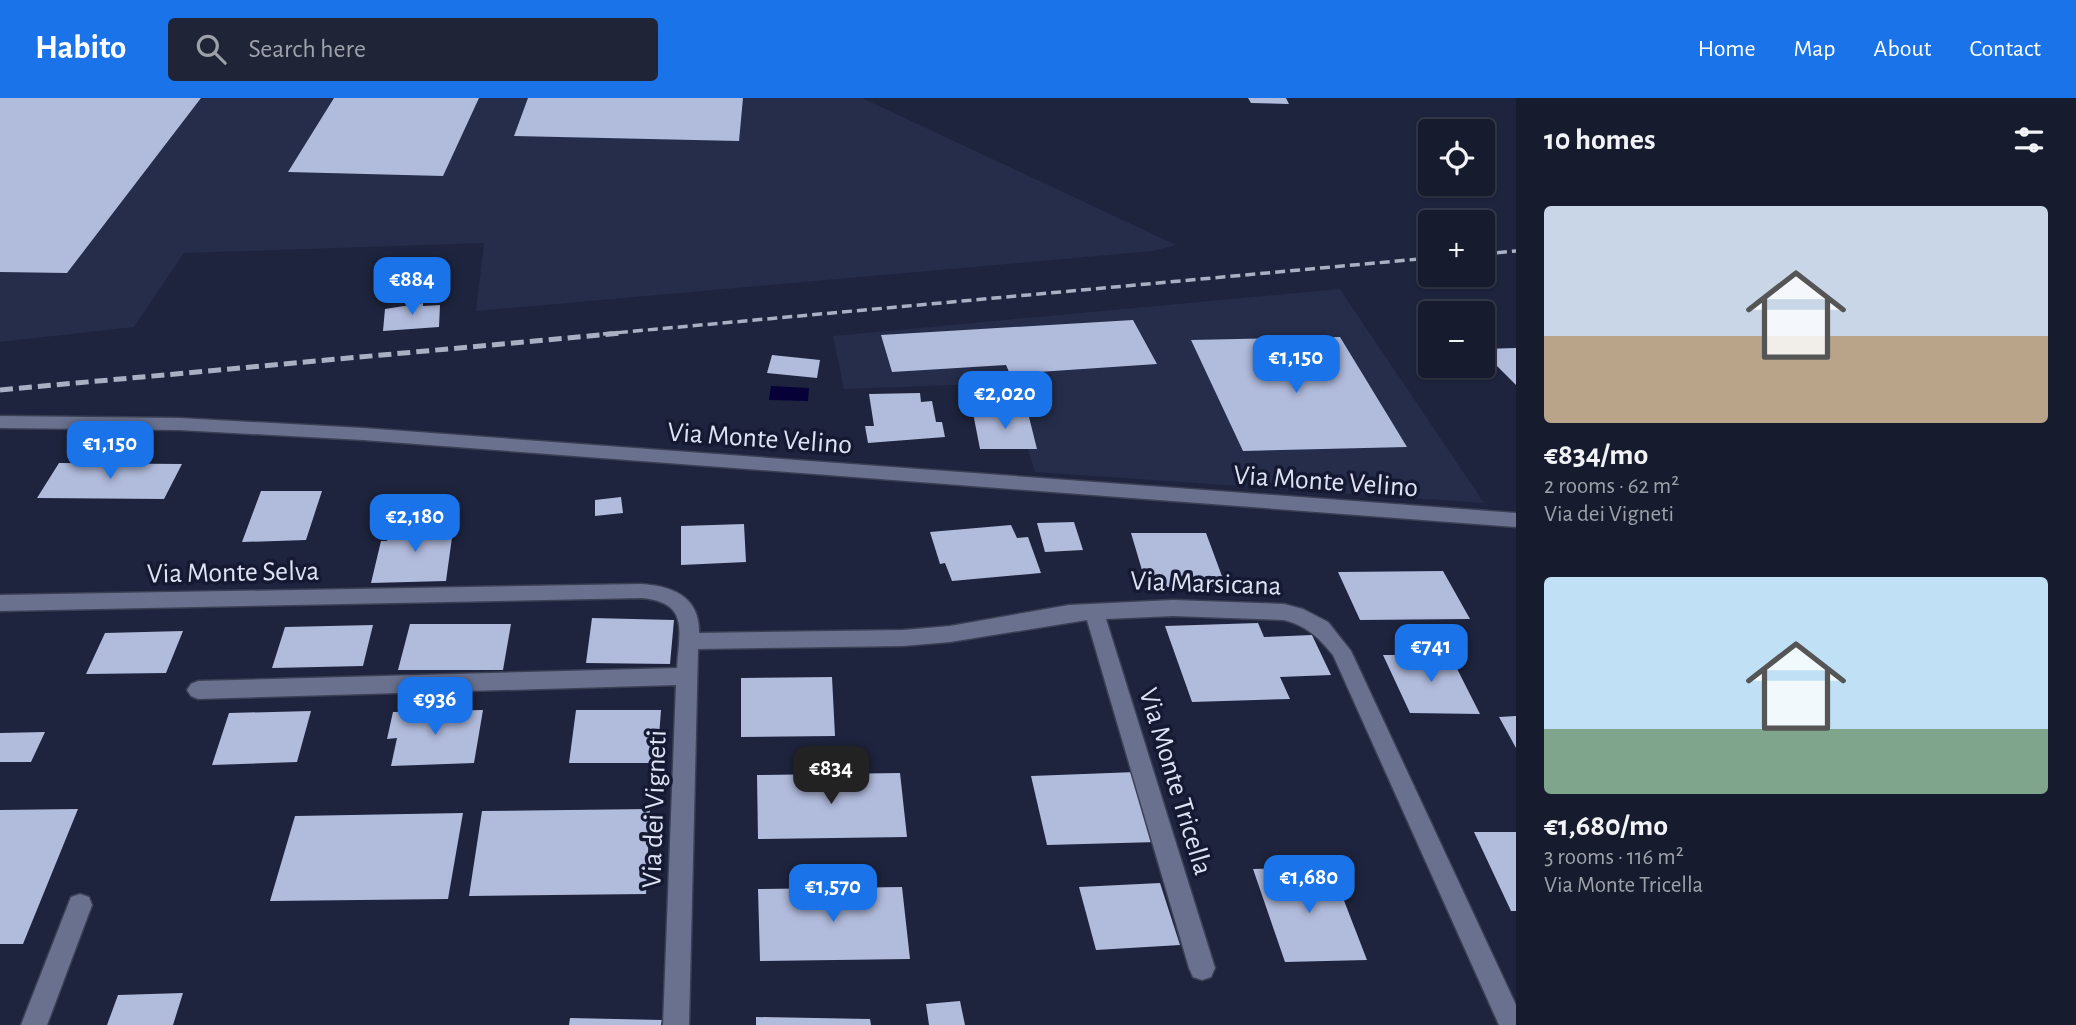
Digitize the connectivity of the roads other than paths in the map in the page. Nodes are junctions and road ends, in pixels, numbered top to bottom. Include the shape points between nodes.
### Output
1 (0, 422) edge
2 (1516, 520) edge
3 (677, 599) joint
4 (0, 603) edge
5 (1094, 611) junction
6 (688, 641) junction
7 (687, 676) junction
8 (198, 690) dead end
9 (80, 905) dead end
10 (1202, 968) dead end
11 (34, 1025) edge
12 (676, 1025) edge
13 (1512, 1025) edge

1 - 2 street, Via Monte Velino via 363,433
3 - 4 street, Via Monte Selva via 640,591
3 - 6 street, Via dei Vigneti via 688,615
5 - 6 street, Via Marsicana via 903,638
5 - 10 street, Via Monte Tricella
5 - 13 street, Via Marsicana via 1273,610 1303,617 1328,634 1340,651
6 - 7 street, Via dei Vigneti
7 - 8 street
7 - 12 street, Via dei Vigneti
9 - 11 street

